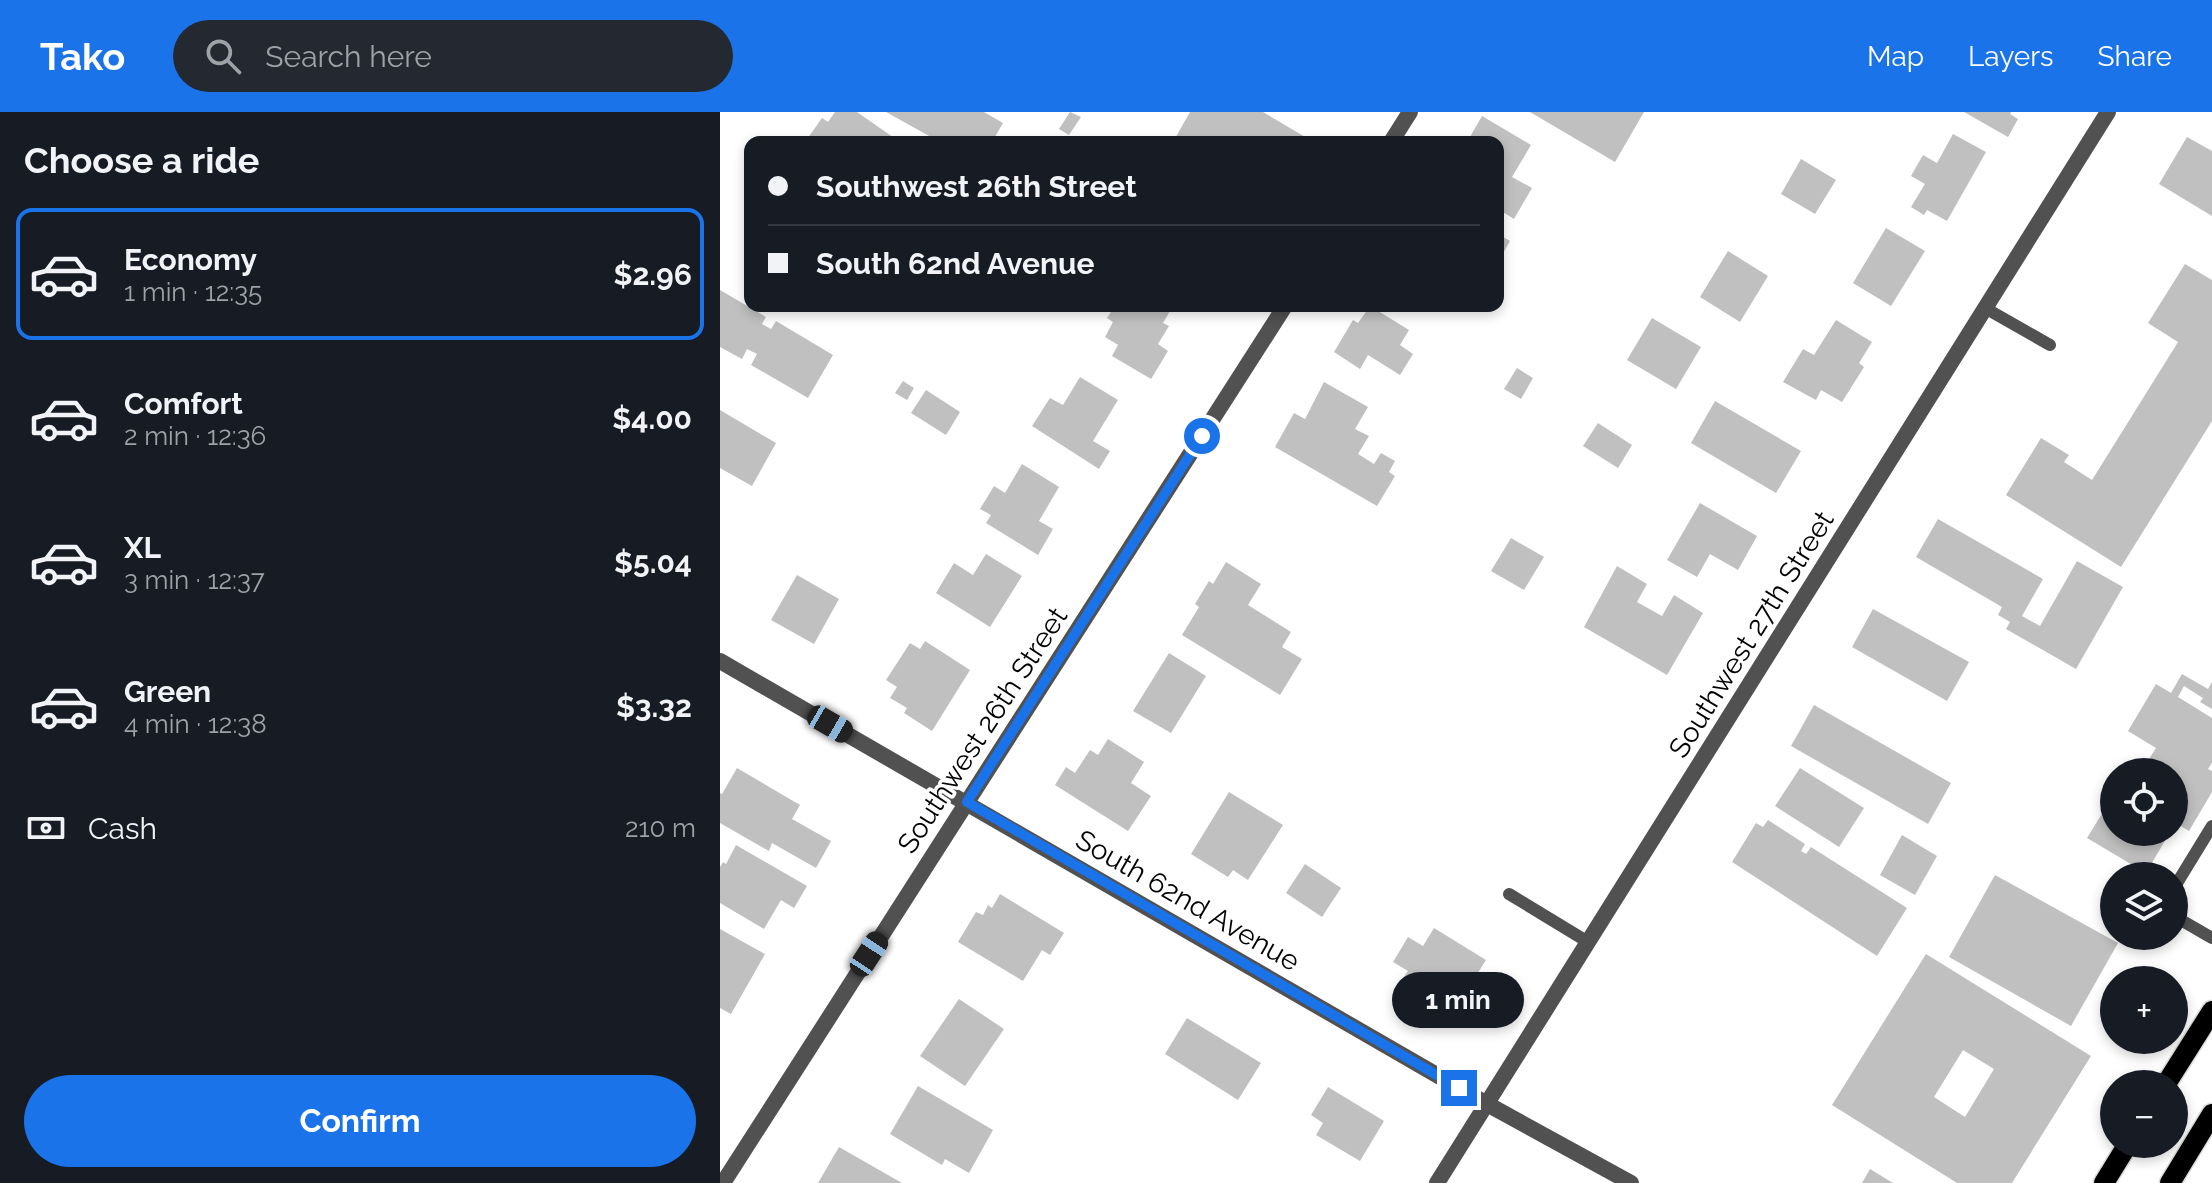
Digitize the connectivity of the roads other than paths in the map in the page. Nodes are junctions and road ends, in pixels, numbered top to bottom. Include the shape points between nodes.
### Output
1 (1410, 112) edge
2 (2108, 112) edge
3 (1395, 136) edge
4 (1985, 308) junction
5 (1281, 312) edge
6 (2050, 345) dead end
7 (720, 661) edge
8 (967, 802) junction
9 (2212, 826) edge
10 (2188, 865) edge
11 (1509, 894) dead end
12 (2188, 924) edge
13 (2212, 938) edge
14 (1588, 942) junction
15 (2212, 1011) edge
16 (2175, 1070) edge
17 (1487, 1104) junction
18 (2212, 1114) edge
19 (2119, 1158) edge
20 (723, 1183) edge
21 (1437, 1183) edge
22 (1631, 1183) edge
23 (2104, 1183) edge
24 (2170, 1183) edge

1 - 3 street
2 - 4 street, Southwest 27th Street
4 - 6 lane
4 - 14 street, Southwest 27th Street
5 - 8 street, Southwest 26th Street
7 - 8 street, South 62nd Avenue
8 - 17 street, South 62nd Avenue
8 - 20 street, Southwest 26th Street
9 - 10 lane
11 - 14 lane
12 - 13 lane
14 - 17 street, Southwest 27th Street
15 - 16 main road
17 - 21 street, Southwest 27th Street
17 - 22 street, South 62nd Avenue
18 - 24 main road
19 - 23 main road

